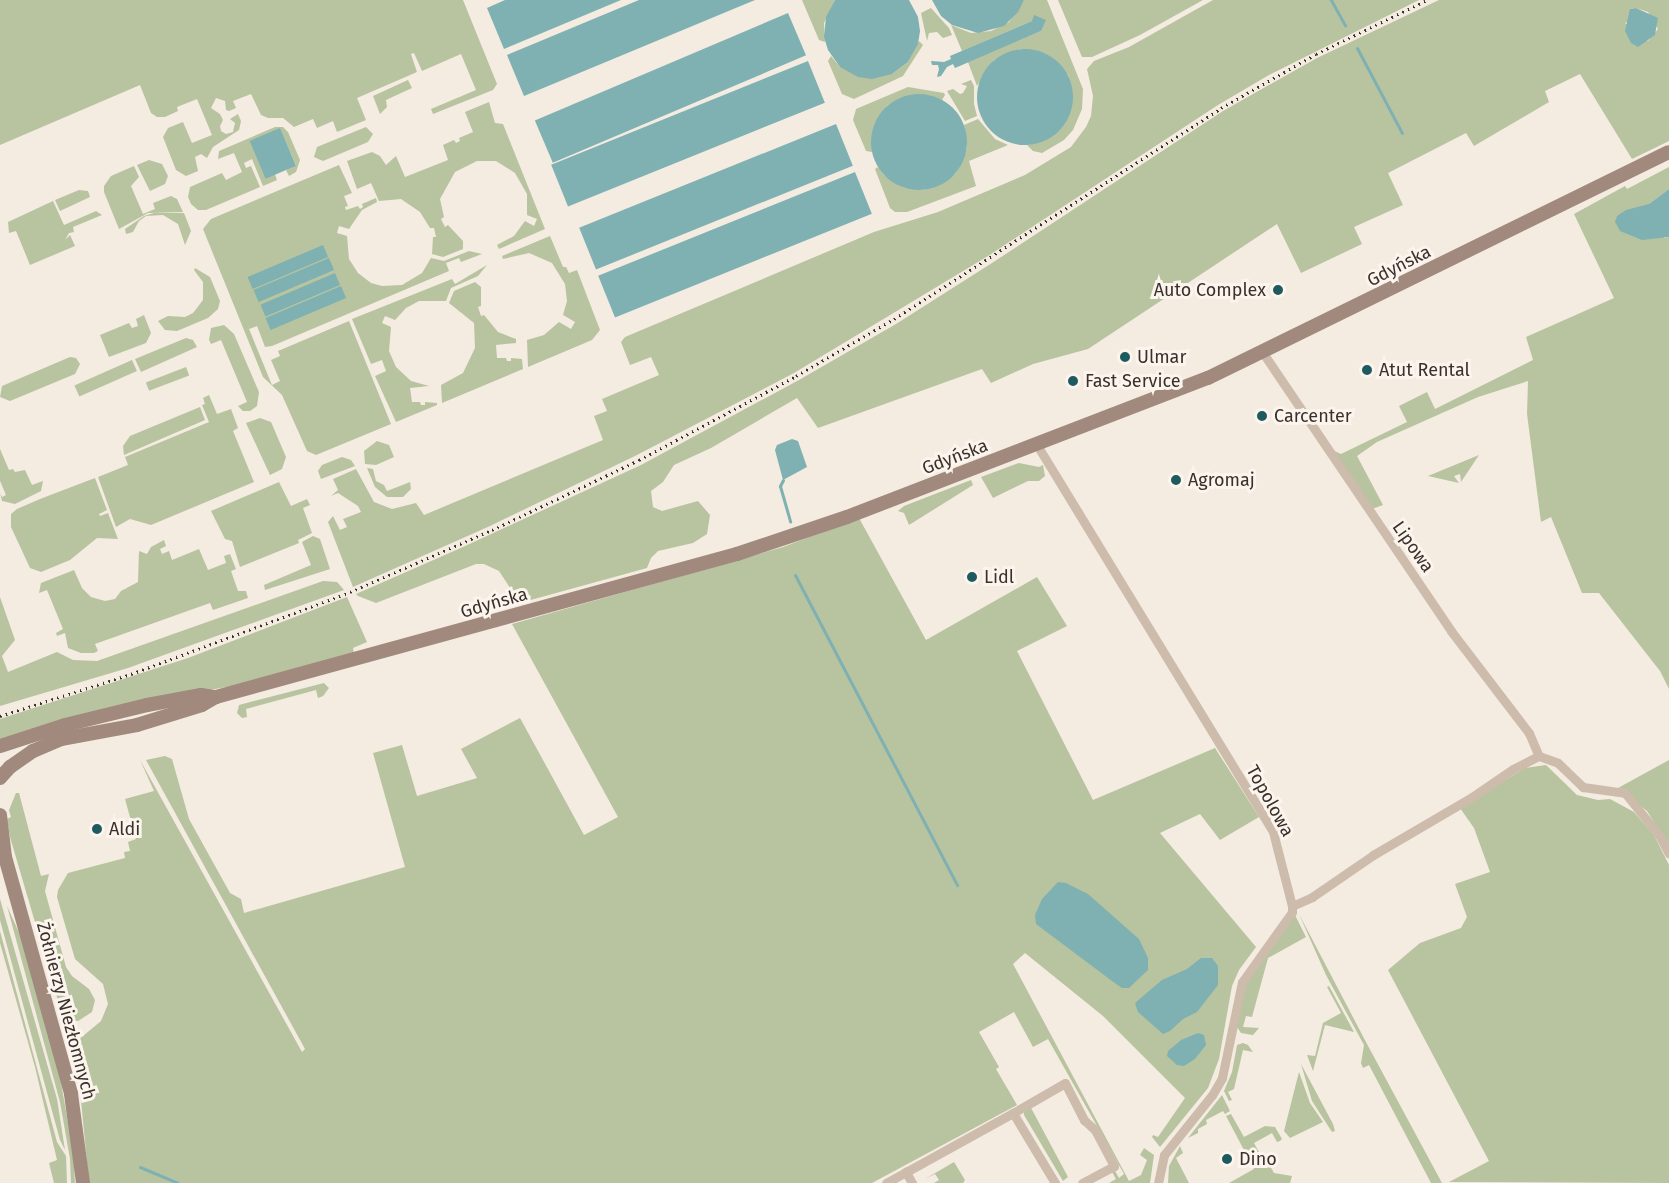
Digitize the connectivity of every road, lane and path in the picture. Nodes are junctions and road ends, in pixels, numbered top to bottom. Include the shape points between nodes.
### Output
1 (1669, 152) edge
2 (1263, 353) junction
3 (1037, 445) junction
4 (216, 697) junction
5 (0, 746) edge
6 (1539, 756) junction
7 (1, 775) edge
8 (0, 815) edge
9 (2, 853) edge
10 (1669, 854) edge
11 (1292, 906) junction
12 (1013, 1113) junction
13 (906, 1172) junction
14 (82, 1181) edge
15 (886, 1183) edge
16 (912, 1183) edge
17 (1055, 1183) edge
18 (1082, 1183) edge
19 (1158, 1183) edge

1 - 2 main road, Gdyńska
2 - 3 main road, Gdyńska via 1173,393
2 - 6 street, Lipowa via 1445,622 1524,725
3 - 4 main road, Gdyńska via 757,548
3 - 11 street, Topolowa via 1273,832
4 - 5 main road, Gdyńska via 201,695 147,705
4 - 7 main road, Gdyńska via 202,705 137,724 62,739 33,751
6 - 10 street via 1558,763 1583,787 1625,793 1659,835
6 - 11 street
8 - 9 main road, Żołnierzy Niezłomnych
9 - 14 main road, Żołnierzy Niezłomnych via 71,1094
11 - 19 street via 1292,912 1242,982 1222,1077 1164,1155
12 - 13 street
12 - 17 street
12 - 18 street via 1065,1083 1114,1166
13 - 15 street
13 - 16 street

